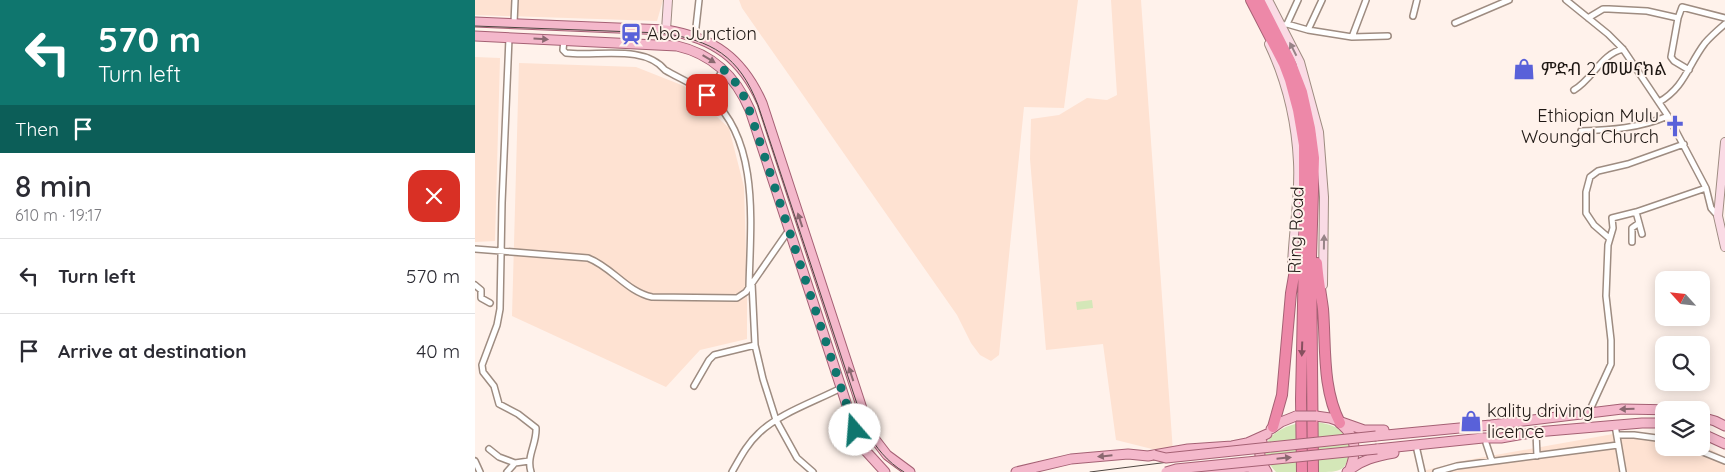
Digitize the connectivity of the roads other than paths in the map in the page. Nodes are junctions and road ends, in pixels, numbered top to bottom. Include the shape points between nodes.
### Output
1 (515, 0) edge
2 (668, 0) edge
3 (699, 0) edge
4 (1247, 0) edge
5 (1251, 0) edge
6 (1259, 0) edge
7 (1268, 0) edge
8 (1298, 0) edge
9 (1322, 0) edge
10 (1366, 0) edge
11 (1417, 0) edge
12 (1509, 0) edge
13 (1566, 0) edge
14 (1684, 0) edge
15 (1682, 7) junction
16 (1413, 16) dead end
17 (1588, 18) junction
18 (1678, 18) junction
19 (1725, 18) edge
20 (475, 22) edge
21 (514, 23) junction
22 (1455, 23) dead end
23 (1725, 24) edge
24 (1284, 25) junction
25 (666, 30) junction
26 (1309, 30) junction
27 (475, 36) edge
28 (695, 36) junction
29 (1388, 36) dead end
30 (1353, 37) junction
31 (509, 38) junction
32 (564, 40) junction
33 (1623, 49) junction
34 (723, 69) junction
35 (1689, 70) junction
36 (1574, 90) dead end
37 (707, 95) junction
38 (1659, 102) junction
39 (1669, 116) junction
40 (1581, 131) dead end
41 (1725, 142) edge
42 (1684, 144) junction
43 (1706, 188) junction
44 (1304, 195) junction
45 (1636, 212) junction
46 (1718, 216) junction
47 (1313, 220) junction
48 (1639, 222) junction
49 (789, 230) junction
50 (1642, 234) dead end
51 (1609, 238) junction
52 (1632, 242) dead end
53 (1725, 247) edge
54 (475, 249) edge
55 (501, 252) junction
56 (475, 285) edge
57 (750, 285) junction
58 (1291, 293) junction
59 (490, 303) dead end
60 (1323, 308) junction
61 (755, 345) junction
62 (479, 365) edge
63 (694, 386) dead end
64 (841, 388) junction
65 (1655, 410) edge
66 (1589, 412) junction
67 (1710, 419) edge
68 (776, 420) junction
69 (1504, 422) junction
70 (1340, 423) junction
71 (1655, 423) edge
72 (1615, 425) junction
73 (1725, 426) edge
74 (1270, 431) junction
75 (1536, 432) junction
76 (1617, 436) junction
77 (1710, 437) edge
78 (1501, 438) junction
79 (1655, 438) edge
80 (1486, 443) junction
81 (1725, 444) edge
82 (1618, 446) junction
83 (489, 449) dead end
84 (1417, 450) junction
85 (1154, 455) junction
86 (1710, 455) edge
87 (1537, 456) junction
88 (475, 461) edge
89 (529, 461) junction
90 (1492, 461) junction
91 (1725, 461) edge
92 (515, 463) junction
93 (1351, 471) edge
94 (480, 472) edge
95 (507, 472) edge
96 (531, 472) edge
97 (732, 472) edge
98 (813, 472) edge
99 (885, 472) edge
100 (911, 472) edge
101 (1016, 472) edge
102 (1166, 472) edge
103 (1205, 472) edge
104 (1267, 472) edge
105 (1302, 472) edge
106 (1313, 472) edge
107 (1422, 472) edge
108 (1436, 472) edge
109 (1623, 472) edge

1 - 21 street
2 - 25 street
3 - 28 street
4 - 58 street via 1279,67 1295,130 1298,176
5 - 44 highway, Ring Road via 1295,93 1303,144
6 - 47 highway, Ring Road via 1291,61 1302,92 1314,158
7 - 24 street
8 - 24 street
9 - 26 street
10 - 30 street
11 - 16 street
12 - 22 street
13 - 17 street
14 - 15 street
15 - 18 street
15 - 19 street
17 - 18 street via 1609,9 1647,11
17 - 33 street
18 - 35 street via 1671,57
20 - 21 main road
21 - 25 main road
23 - 35 street via 1705,43
24 - 26 street
60 -> 24 street via 1324,197 1319,132 1300,62
25 - 28 main road
26 - 30 street
27 - 31 main road
100 -> 28 main road via 887,455 871,433 755,88 729,56
29 - 30 street
31 -> 32 main road
31 - 55 street
32 -> 34 main road via 677,46 697,52
32 - 37 street via 563,50 567,52 628,54 652,60
33 - 36 street via 1610,54
33 - 38 street
34 - 37 street
34 - 49 main road via 734,80 750,110
35 - 38 street via 1673,92
37 - 57 street via 716,102 738,135 747,167
38 - 39 street
39 - 40 street via 1632,128
39 - 42 street
41 - 46 street
42 - 43 street
42 - 51 street via 1590,176 1586,213
43 - 45 street
43 - 46 street via 1711,208
44 - 58 highway
44 -> 105 highway, Ring Road
45 - 48 street
45 - 51 street via 1611,218 1613,228
46 - 53 street
47 - 60 highway
47 - 106 highway, Ring Road
48 - 50 street
48 - 52 street via 1632,228
49 - 57 street
49 - 64 main road
51 - 66 street via 1606,296 1611,364
54 - 55 street
55 - 57 street via 588,258 642,294 652,297 737,298
55 - 62 street via 500,309 494,333
56 - 59 street via 481,290 481,298
57 - 61 street
58 - 74 highway via 1282,394
60 - 70 highway via 1329,390 1333,411
61 - 63 street via 714,354
61 - 68 street
62 - 89 street via 495,386 499,404 536,428
64 - 68 street
64 - 99 main road via 864,450
65 -> 66 main road
66 - 69 main road
67 - 73 main road
68 - 97 street via 750,443
68 - 98 street via 797,458
69 - 70 main road via 1493,419 1376,430
69 - 85 main road, bridge via 1167,458
70 - 74 main road, bridge via 1330,418 1296,416
70 - 93 main road via 1355,445
71 - 72 main road
72 - 75 main road
72 - 76 street
74 - 85 main road via 1247,443
74 - 104 main road via 1260,446 1259,455
75 - 78 main road
75 - 87 street
76 - 79 street
76 - 82 street
77 - 81 main road
78 - 80 main road
102 -> 78 main road, bridge
80 - 84 main road
80 - 90 street
82 - 87 street
82 - 109 street
83 - 92 street
84 - 93 main road via 1373,456
84 - 107 street
85 -> 101 main road via 1121,454 1071,459
86 - 91 street
87 - 90 street
88 - 94 street
89 - 92 street
89 - 96 street
90 - 108 street
92 - 95 street
103 - 104 main road via 1248,467

